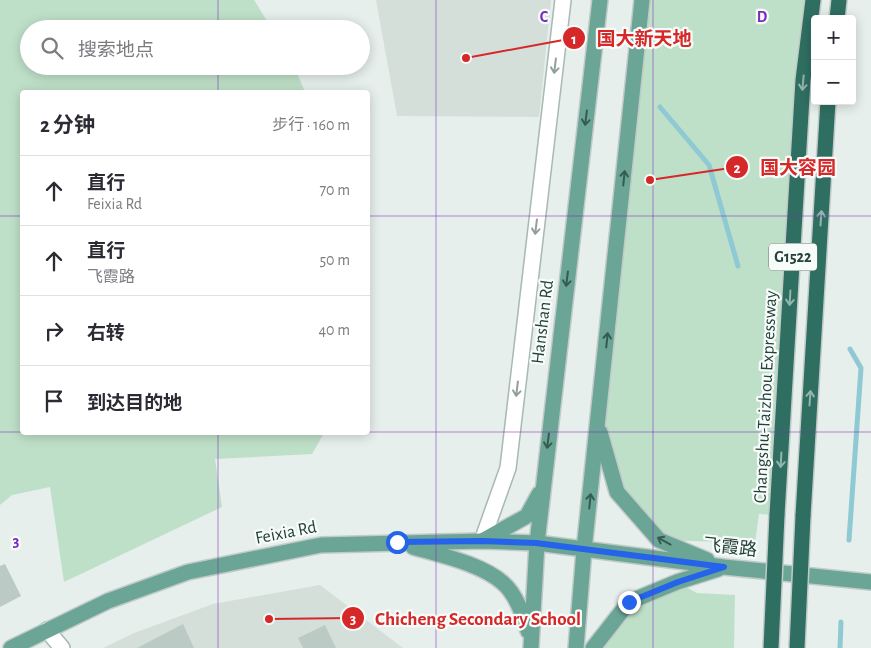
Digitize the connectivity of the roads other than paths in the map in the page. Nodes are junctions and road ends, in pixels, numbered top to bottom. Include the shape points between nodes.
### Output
1 (563, 0) edge
2 (600, 0) edge
3 (642, 0) edge
4 (813, 0) edge
5 (839, 0) edge
6 (837, 15) edge
7 (828, 105) edge
8 (598, 425) junction
9 (543, 486) junction
10 (482, 541) junction
11 (397, 542) junction
12 (536, 543) junction
13 (584, 550) junction
14 (724, 567) junction
15 (871, 582) edge
16 (47, 630) junction
17 (531, 645) edge
18 (10, 648) edge
19 (62, 648) edge
20 (576, 648) edge
21 (593, 648) edge
22 (771, 648) edge
23 (797, 648) edge

1 -> 10 lane via 508,468
2 -> 9 main road, Hanshan Rd
8 -> 3 main road
4 -> 22 highway, Changshu-Taizhou Expressway / G1522, bridge via 803,80
5 - 6 highway
23 -> 7 highway, G1522, bridge
13 -> 8 main road
14 -> 8 main road via 659,540 617,492
9 - 10 main road via 527,516
9 - 12 main road, Hanshan Rd
10 - 11 main road, Feixia Rd
10 - 12 main road, Feixia Rd
11 - 16 main road, Feixia Rd via 321,544 188,572 108,601
11 - 17 main road via 465,563 505,584 522,612
12 - 13 main road, Feixia Rd
12 - 17 main road, Hanshan Rd
13 - 14 main road, 飞霞路
13 - 20 main road
14 - 15 main road, 飞霞路
14 - 21 main road via 629,602
16 - 18 main road, Feixia Rd
16 - 19 lane

